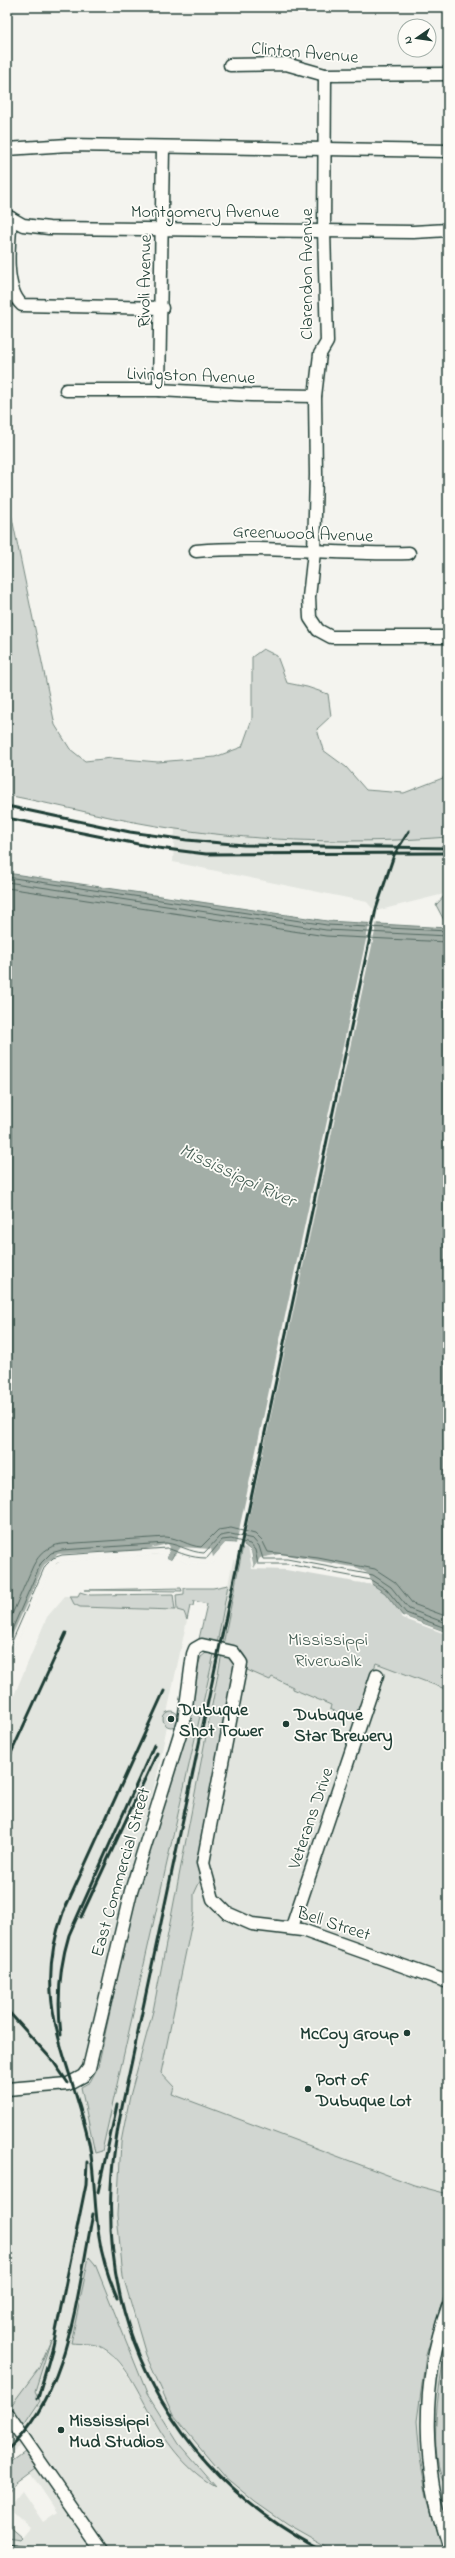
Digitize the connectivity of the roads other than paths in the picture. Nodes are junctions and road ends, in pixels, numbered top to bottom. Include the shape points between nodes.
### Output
1 (230, 65) dead end
2 (448, 74) edge
3 (325, 75) junction
4 (163, 148) junction
5 (7, 149) edge
6 (325, 149) junction
7 (448, 151) edge
8 (9, 217) edge
9 (163, 229) junction
10 (324, 230) junction
11 (448, 230) edge
12 (162, 308) junction
13 (66, 390) dead end
14 (159, 390) junction
15 (315, 396) junction
16 (196, 551) dead end
17 (314, 552) junction
18 (409, 553) dead end
19 (448, 638) edge
20 (240, 1659) joint
21 (377, 1675) dead end
22 (292, 1927) junction
23 (448, 1982) edge
24 (7, 2089) edge
25 (448, 2307) edge
26 (7, 2414) edge
27 (442, 2505) edge
28 (448, 2545) edge
29 (102, 2551) edge

1 - 3 street, Clinton Avenue via 290,65
2 - 3 street, Clinton Avenue
3 - 6 street, Clarendon Avenue
4 - 5 street via 68,145
4 - 6 street
4 - 9 street, Rivoli Avenue
6 - 7 street
6 - 10 street, Clarendon Avenue
8 - 9 street, Montgomery Avenue via 33,227
8 - 12 street via 8,254 15,297 22,305
9 - 10 street, Montgomery Avenue
9 - 12 street, Rivoli Avenue
10 - 11 street, Montgomery Avenue
10 - 15 street, Clarendon Avenue via 327,342 320,354
12 - 14 street, Rivoli Avenue
13 - 14 street, Livingston Avenue
14 - 15 street, Livingston Avenue
15 - 17 street, Clarendon Avenue
16 - 17 street, Greenwood Avenue via 243,548
17 - 18 street, Greenwood Avenue
17 - 19 street, Clarendon Avenue via 309,597 310,618 324,635 336,638
20 - 22 street, Bell Street via 241,1668 203,1863 204,1874 213,1899 228,1914 252,1924
20 - 24 street, East Commercial Street via 229,1650 202,1645 195,1649 193,1654 184,1721 131,1891 89,2068 83,2076 68,2084
21 - 22 street, Veterans Drive
22 - 23 street, Bell Street
25 - 27 street via 436,2352 428,2398 428,2448
26 - 29 street
27 - 28 street

